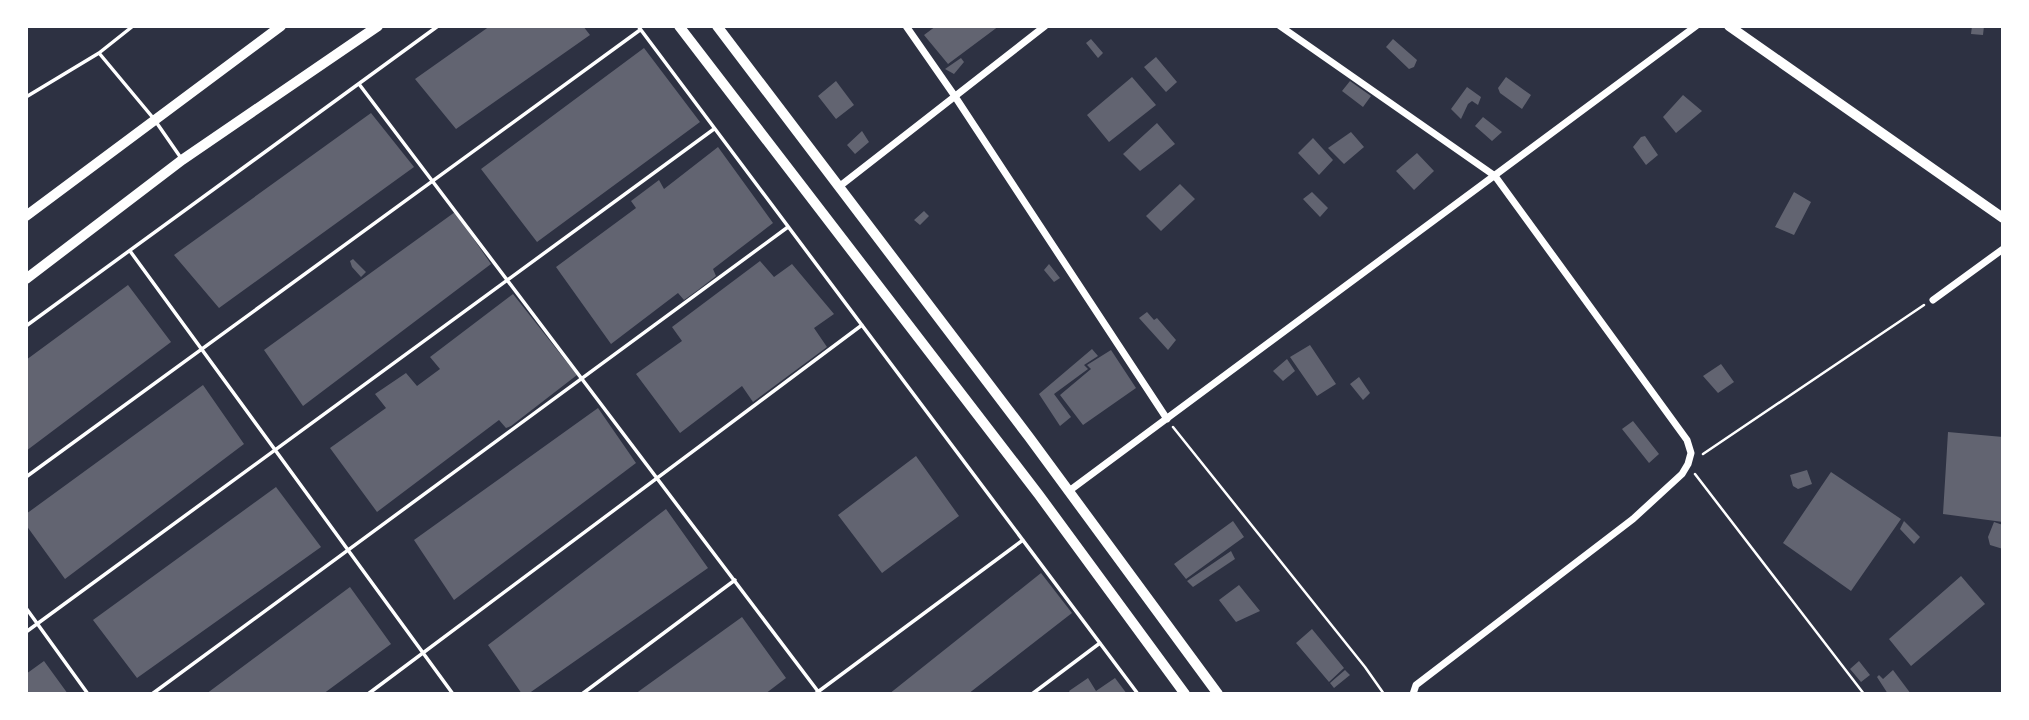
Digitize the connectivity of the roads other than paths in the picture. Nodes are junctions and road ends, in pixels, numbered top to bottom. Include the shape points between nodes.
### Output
1 (133, 26) edge
2 (281, 26) edge
3 (378, 26) edge
4 (438, 26) edge
5 (679, 26) edge
6 (717, 26) edge
7 (906, 26) edge
8 (1045, 26) edge
9 (1280, 26) edge
10 (1696, 26) edge
11 (1729, 26) edge
12 (639, 28) edge
13 (99, 53) junction
14 (359, 84) junction
15 (954, 95) junction
16 (26, 97) edge
17 (155, 119) junction
18 (714, 129) junction
19 (182, 160) junction
20 (1495, 176) junction
21 (432, 181) junction
22 (840, 186) junction
23 (26, 216) edge
24 (2003, 218) edge
25 (788, 227) junction
26 (2003, 249) edge
27 (130, 251) junction
28 (26, 279) edge
29 (507, 280) junction
30 (1933, 300) road end
31 (862, 325) junction
32 (26, 326) edge
33 (202, 349) junction
34 (582, 378) junction
35 (1167, 419) junction
36 (275, 450) junction
37 (26, 477) edge
38 (657, 479) junction
39 (1069, 491) junction
40 (1023, 540) junction
41 (348, 550) junction
42 (734, 580) junction
43 (26, 608) edge
44 (38, 624) junction
45 (26, 632) edge
46 (1100, 643) junction
47 (424, 654) junction
48 (818, 693) edge
49 (88, 694) edge
50 (152, 694) edge
51 (368, 694) edge
52 (453, 694) edge
53 (582, 694) edge
54 (1032, 694) edge
55 (1138, 694) edge
56 (1185, 694) edge
57 (1218, 694) edge
58 (1413, 694) edge

1 - 13 lane
2 - 17 main road
3 - 19 main road
4 - 14 lane
5 - 56 main road via 1031,484
6 - 22 main road
7 - 15 street
8 - 15 street
9 - 20 street
10 - 20 street
11 - 24 main road
12 - 18 lane
12 - 21 lane
13 - 16 lane
13 - 17 lane
14 - 21 lane
14 - 27 lane
15 - 22 street
15 - 35 street
17 - 19 lane
17 - 23 main road
18 - 25 lane
18 - 29 lane
19 - 28 main road
20 - 35 street
20 - 58 street via 1687,440 1691,453 1682,474 1633,519 1416,685
21 - 29 lane
21 - 33 lane
22 - 39 main road
25 - 31 lane
25 - 34 lane
26 - 30 street
27 - 32 lane
27 - 33 lane
29 - 34 lane
29 - 36 lane
31 - 38 lane
31 - 40 lane
33 - 36 lane
33 - 37 lane
34 - 38 lane
34 - 41 lane
35 - 39 street
36 - 41 lane
36 - 44 lane
38 - 42 lane
38 - 47 lane
39 - 57 main road
40 - 46 lane
40 - 48 lane
41 - 47 lane
41 - 50 lane
42 - 48 lane
42 - 53 lane
43 - 44 lane
44 - 45 lane
44 - 49 lane
46 - 54 lane
46 - 55 lane
47 - 51 lane
47 - 52 lane

